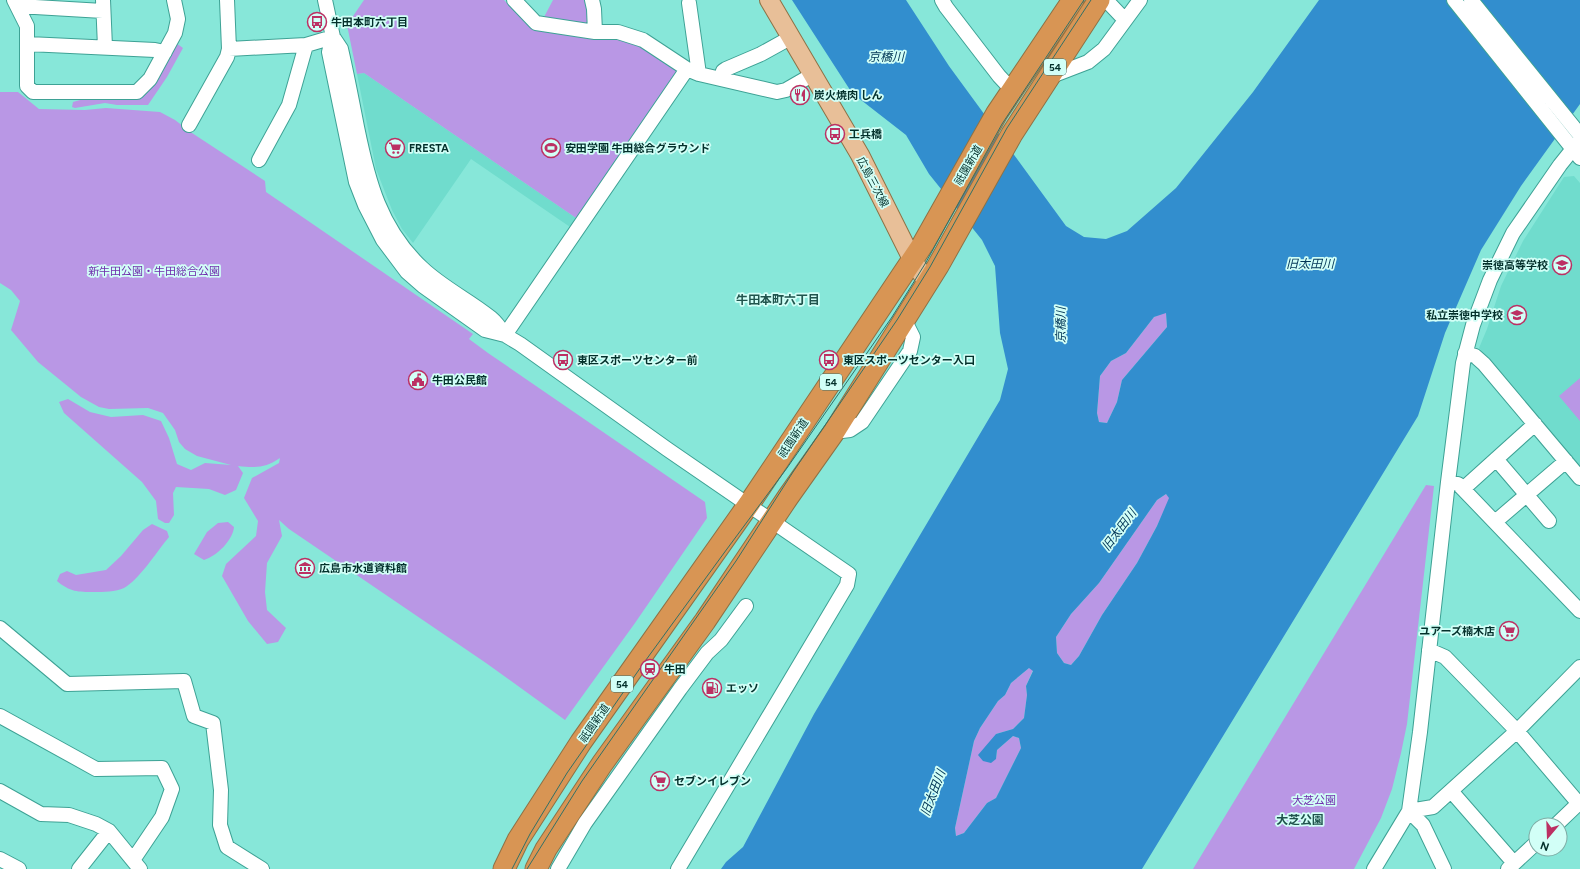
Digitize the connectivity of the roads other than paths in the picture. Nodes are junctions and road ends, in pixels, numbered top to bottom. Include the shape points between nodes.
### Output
1 (174, 0) edge
2 (227, 0) edge
3 (326, 0) edge
4 (514, 0) edge
5 (592, 0) edge
6 (769, 0) edge
7 (942, 0) edge
8 (1073, 0) edge
9 (1099, 0) edge
10 (1106, 0) edge
11 (1140, 0) edge
12 (1454, 0) edge
13 (1471, 0) edge
14 (16, 3) edge
15 (689, 3) dead end
16 (103, 6) edge
17 (1125, 20) junction
18 (595, 32) junction
19 (333, 37) junction
20 (790, 38) junction
21 (28, 44) junction
22 (306, 46) junction
23 (105, 47) junction
24 (228, 49) junction
25 (165, 52) junction
26 (693, 72) junction
27 (812, 75) junction
28 (1048, 77) junction
29 (721, 79) junction
30 (1013, 91) junction
31 (189, 125) dead end
32 (1576, 130) edge
33 (1578, 149) edge
34 (259, 160) dead end
35 (912, 259) junction
36 (927, 282) junction
37 (505, 335) junction
38 (1465, 353) junction
39 (1535, 424) junction
40 (1496, 459) junction
41 (1566, 461) junction
42 (1580, 478) edge
43 (1448, 482) junction
44 (1464, 489) junction
45 (1526, 495) junction
46 (749, 504) junction
47 (773, 521) junction
48 (1549, 521) dead end
49 (1495, 522) junction
50 (746, 606) dead end
51 (1580, 611) edge
52 (705, 621) junction
53 (0, 628) edge
54 (1429, 650) junction
55 (707, 653) junction
56 (1580, 667) edge
57 (0, 716) edge
58 (1518, 730) junction
59 (602, 764) junction
60 (610, 787) junction
61 (0, 791) edge
62 (1452, 792) junction
63 (1580, 803) edge
64 (1408, 811) junction
65 (1565, 817) edge
66 (109, 831) junction
67 (1528, 850) edge
68 (0, 859) edge
69 (137, 865) edge
70 (1511, 866) edge
71 (18, 869) edge
72 (79, 869) edge
73 (262, 869) edge
74 (504, 869) edge
75 (536, 869) edge
76 (558, 869) edge
77 (678, 869) edge
78 (1374, 869) edge
79 (1444, 869) edge

1 - 25 street via 178,19 175,33
2 - 24 street
3 - 19 street
4 - 18 street via 536,23
5 - 18 street
6 - 20 main road, 広島三次線
7 - 30 street
8 - 30 highway, 祇園新道 / 54
9 - 28 highway, 54
10 - 17 street
11 - 17 street
12 - 33 street via 1564,137
13 - 32 street
14 - 16 street
14 - 21 street via 27,26
15 - 26 street
16 - 23 street
17 - 28 street via 1104,49 1088,62
18 - 26 street via 618,32 643,40
19 - 22 street
19 - 37 street via 341,49 369,182 387,224 422,268 492,319
20 - 27 main road, 広島三次線
20 - 29 street via 762,54 726,69
21 - 23 street
21 - 25 street via 26,86 33,92 137,92 150,79
22 - 24 street
22 - 34 street via 289,105
23 - 25 street
24 - 31 street via 227,57
26 - 29 street
26 - 37 street
27 - 29 street via 786,90 777,92
27 - 35 main road, 広島三次線 via 860,155
28 - 36 highway, 54 via 1012,134
30 - 35 highway, 祇園新道 / 54
33 - 38 street via 1560,165 1513,233 1490,280 1472,325
35 - 36 main road, 広島三次線
35 - 46 highway, 祇園新道 / 54
36 - 47 highway, 54 via 834,432
37 - 46 street
38 - 39 street via 1475,356 1484,364
38 - 43 street
39 - 40 street
39 - 41 street
40 - 44 street
40 - 45 street
41 - 42 street
41 - 45 street
43 - 44 street via 1458,484
43 - 54 street
44 - 49 street
45 - 48 street
45 - 49 street
46 - 47 street
46 - 74 highway, 祇園新道 / 54 via 581,742 518,840
47 - 52 highway, 54
47 - 77 street via 849,574 847,585
49 - 51 street
50 - 55 street
52 - 55 street
52 - 59 highway, 54
53 - 73 street via 67,684 184,681 194,716 213,723 221,790 220,825 227,848
54 - 58 street via 1445,657
54 - 64 street
55 - 60 street
56 - 58 street
57 - 69 street via 96,769 162,768 172,789 162,817
58 - 62 street
58 - 63 street
59 - 60 street
59 - 75 highway, 54
60 - 76 street
61 - 66 street via 41,814 69,815
62 - 64 street via 1433,807
62 - 70 street
63 - 65 street
64 - 78 street
64 - 79 street via 1423,825
66 - 69 street
66 - 72 street
67 - 70 street
68 - 71 street

